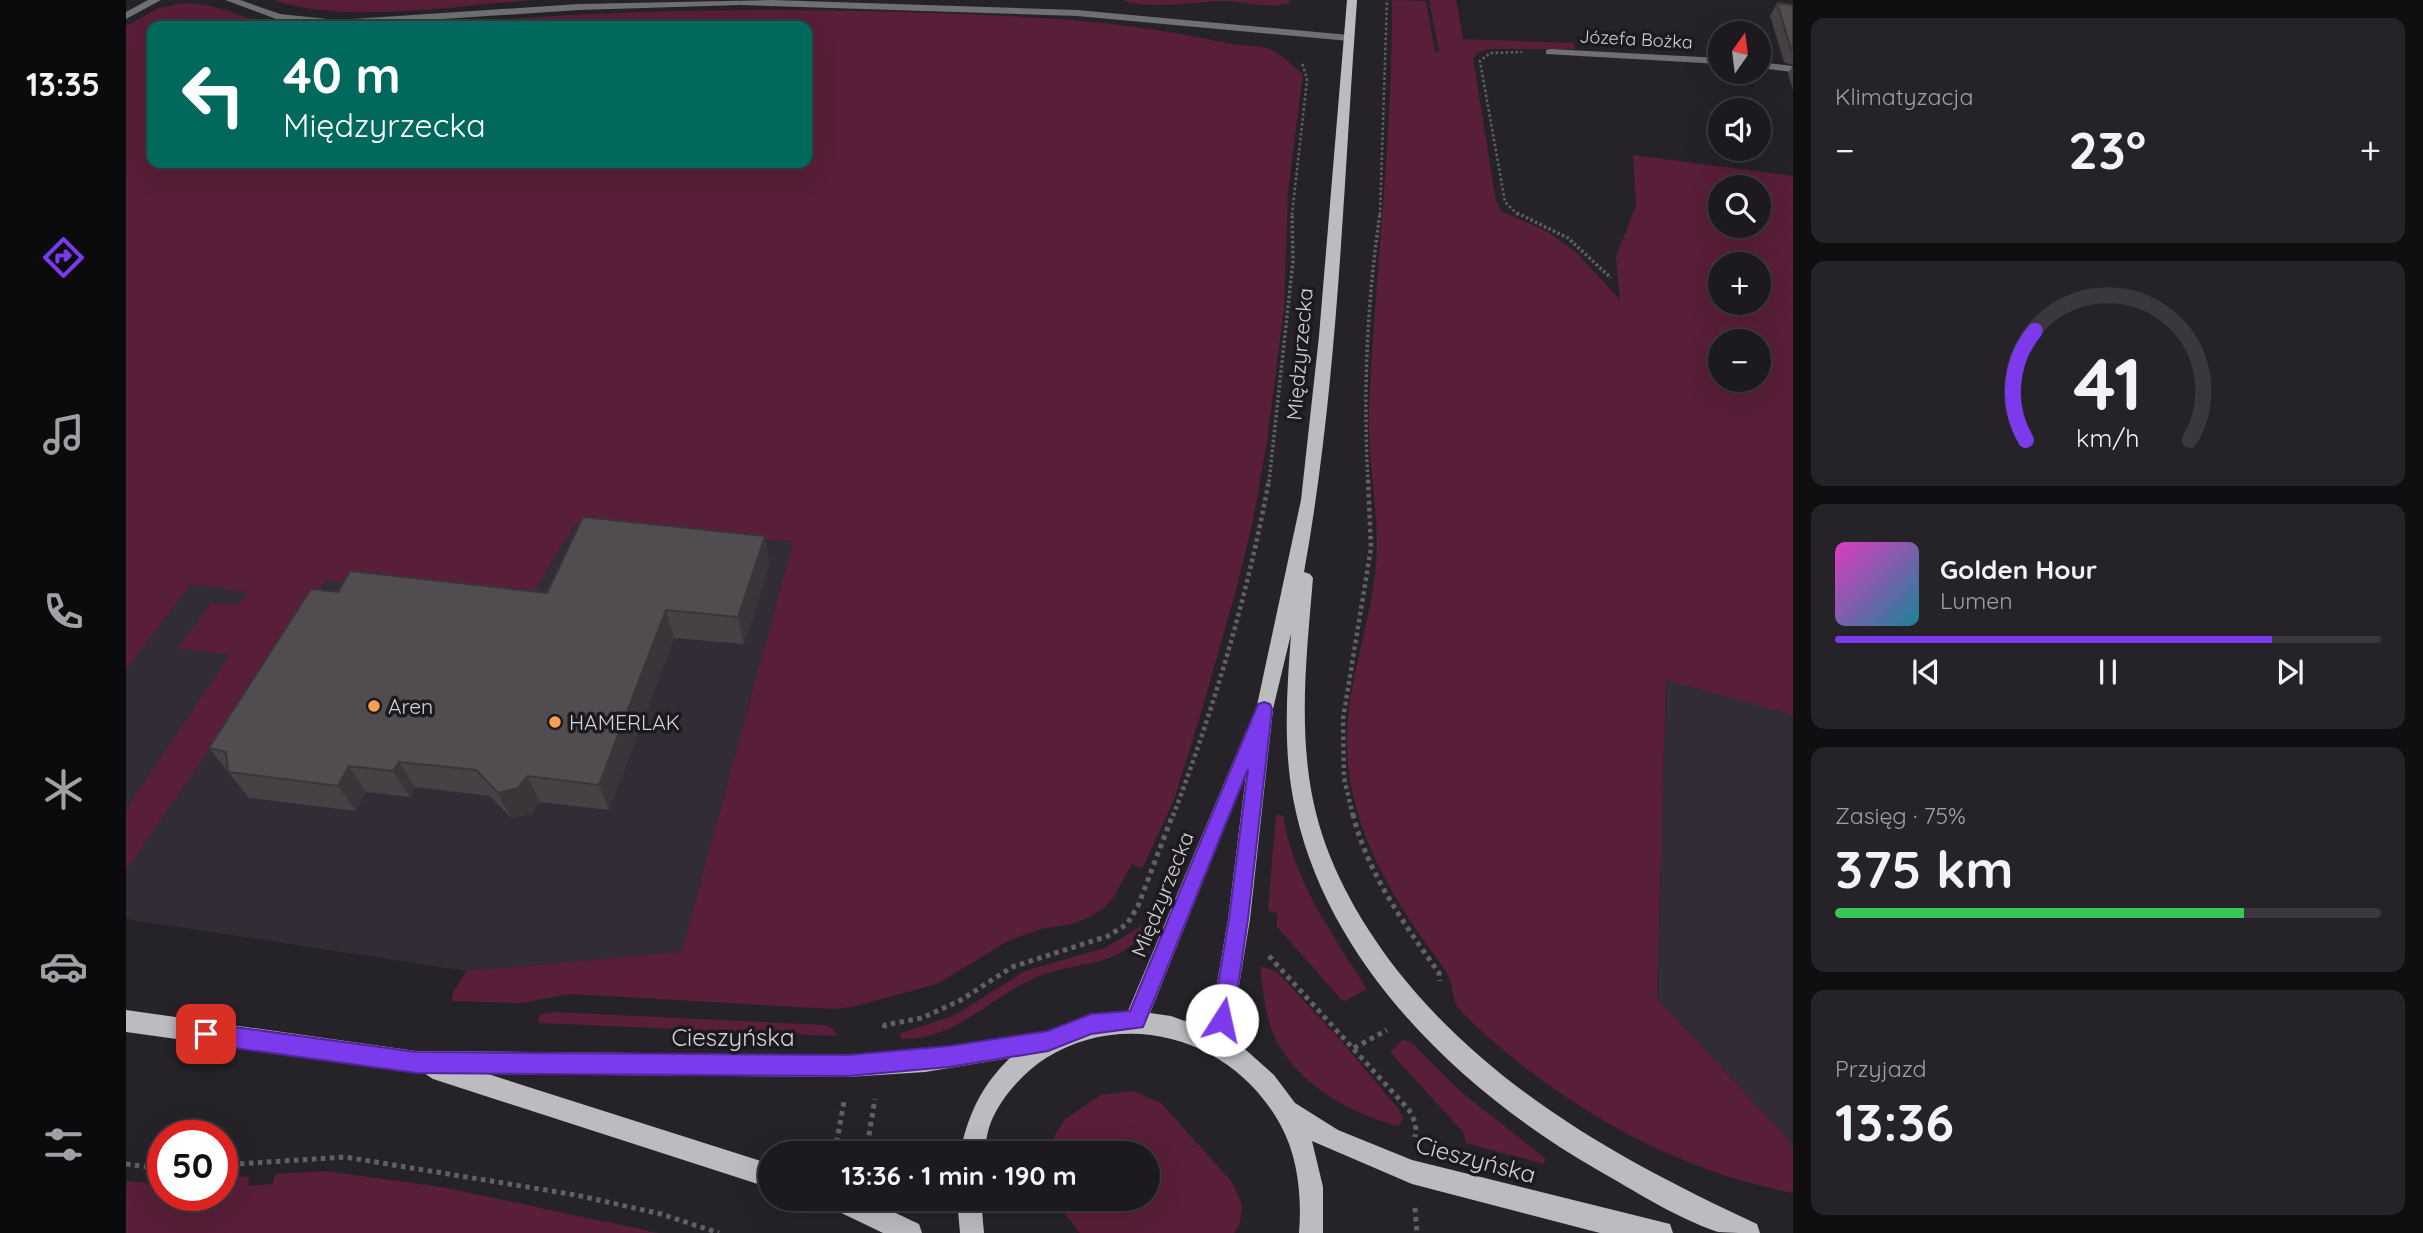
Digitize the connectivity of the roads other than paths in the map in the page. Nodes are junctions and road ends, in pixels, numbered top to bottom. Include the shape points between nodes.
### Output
1 (156, 0) edge
2 (230, 0) edge
3 (1352, 0) edge
4 (126, 16) edge
5 (318, 21) edge
6 (367, 21) edge
7 (1349, 38) junction
8 (1550, 52) road end
9 (1708, 60) edge
10 (1771, 66) edge
11 (1793, 69) edge
12 (1309, 500) junction
13 (1264, 709) junction
14 (1136, 1020) junction
15 (126, 1021) edge
16 (1048, 1041) junction
17 (1218, 1046) junction
18 (416, 1062) junction
19 (1287, 1112) junction
20 (975, 1141) edge
21 (758, 1172) edge
22 (864, 1211) edge
23 (970, 1211) edge
24 (909, 1233) edge
25 (972, 1233) edge
26 (1311, 1233) edge
27 (1661, 1233) edge
28 (1748, 1233) edge

1 - 4 street
2 - 5 street via 279,17
3 - 7 main road, Międzyrzecka
6 - 7 street via 579,7 788,3 1077,13
7 - 12 main road, Międzyrzecka
8 - 9 street, Józefa Bożka
10 - 11 street
12 - 13 main road, Międzyrzecka
12 - 28 main road via 1297,709 1299,770 1316,849 1342,906 1416,1012 1528,1114 1664,1195
13 - 14 main road, Międzyrzecka
13 - 17 main road, Międzyrzecka via 1236,942
14 - 16 main road via 1091,1024
14 - 17 main road via 1178,1027
15 - 18 main road, Cieszyńska
16 - 18 main road, Cieszyńska via 925,1060 848,1066
16 - 20 main road via 1009,1073 981,1118
17 - 19 main road via 1256,1074
18 - 21 main road, Cieszyńska
19 - 26 main road via 1304,1150
19 - 27 main road, Cieszyńska via 1330,1139 1412,1172
22 - 24 main road
23 - 25 main road

